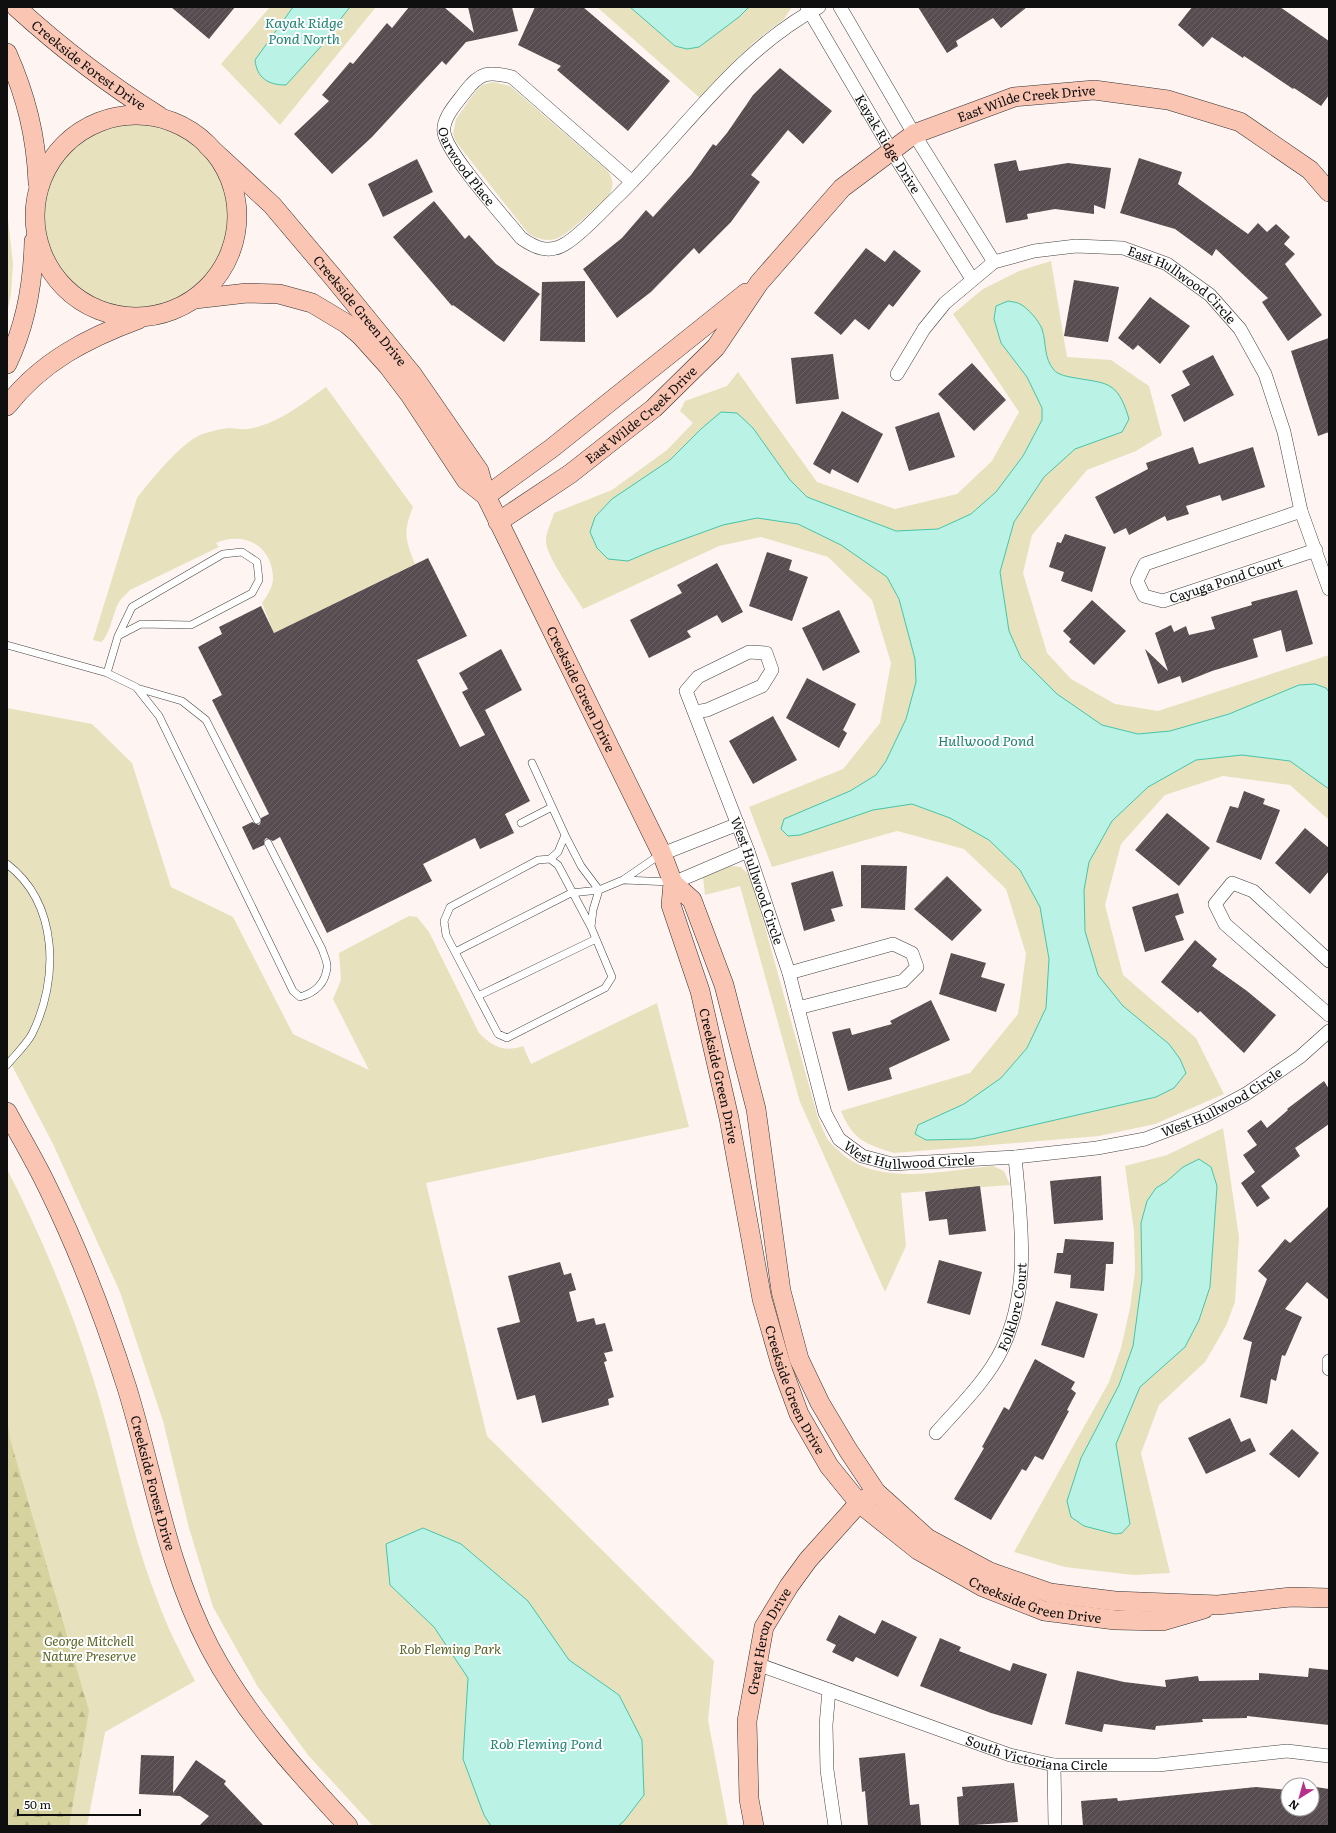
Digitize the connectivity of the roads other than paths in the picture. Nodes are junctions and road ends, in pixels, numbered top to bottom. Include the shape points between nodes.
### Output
1 (16, 7) edge
2 (840, 7) edge
3 (812, 9) edge
4 (7, 53) edge
5 (164, 119) junction
6 (914, 134) junction
7 (207, 144) junction
8 (891, 150) junction
9 (632, 182) junction
10 (38, 188) junction
11 (1329, 192) edge
12 (34, 226) junction
13 (994, 262) junction
14 (972, 279) junction
15 (759, 283) junction
16 (194, 299) junction
17 (144, 317) junction
18 (7, 364) edge
19 (897, 374) dead end
20 (7, 406) edge
21 (486, 496) junction
22 (1301, 511) junction
23 (498, 522) junction
24 (1316, 550) junction
25 (1329, 589) edge
26 (118, 636) junction
27 (7, 646) edge
28 (106, 673) junction
29 (136, 687) junction
30 (695, 712) junction
31 (532, 763) dead end
32 (552, 807) junction
33 (257, 820) dead end
34 (521, 824) dead end
35 (738, 824) junction
36 (565, 835) junction
37 (268, 843) dead end
38 (748, 851) junction
39 (662, 854) junction
40 (550, 859) junction
41 (7, 864) edge
42 (623, 880) junction
43 (673, 883) junction
44 (599, 890) junction
45 (571, 892) junction
46 (591, 927) junction
47 (596, 939) junction
48 (455, 952) junction
49 (1329, 961) edge
50 (789, 973) junction
51 (478, 996) junction
52 (798, 1008) junction
53 (1329, 1015) edge
54 (1329, 1031) edge
55 (7, 1065) edge
56 (7, 1112) edge
57 (1015, 1157) junction
58 (1329, 1361) edge
59 (1329, 1369) edge
60 (936, 1433) dead end
61 (876, 1492) junction
62 (859, 1503) junction
63 (1329, 1598) edge
64 (1218, 1605) junction
65 (757, 1664) junction
66 (829, 1690) junction
67 (1329, 1756) edge
68 (1054, 1765) junction
69 (348, 1826) edge
70 (754, 1826) edge
71 (835, 1826) edge
72 (1055, 1826) edge

1 - 5 main road, Creekside Forest Drive via 77,59
2 - 6 street, Kayak Ridge Drive
3 - 8 street, Kayak Ridge Drive
3 - 9 street, Oarwood Place via 768,39 733,72
4 - 10 main road via 29,113 37,151
5 - 7 main road via 194,134
5 - 10 main road via 129,115 94,123 65,143 44,171
6 - 8 main road, East Wilde Creek Drive
6 - 11 main road, East Wilde Creek Drive via 1014,97 1094,90 1160,99 1240,122 1310,170
6 - 13 street, Kayak Ridge Drive
7 - 16 main road via 218,157 231,183 237,211 236,226 234,240 224,267 206,290
7 - 21 main road, Creekside Green Drive via 272,205 412,374 479,471
8 - 14 street, Kayak Ridge Drive
8 - 15 main road, East Wilde Creek Drive via 842,188
9 - 9 street, Oarwood Place via 512,77 493,72 475,80 448,115 444,131 452,152 521,238 533,246 547,250 565,244
10 - 12 main road via 34,206
12 - 17 main road via 44,261 53,276 78,300 99,310 127,317
12 - 18 main road via 29,305 20,336
13 - 14 street, East Hullwood Circle
13 - 22 street, East Hullwood Circle via 1034,252 1076,246 1122,248 1167,264 1210,295 1240,329 1265,374 1284,432
14 - 19 street, East Hullwood Circle via 945,303 924,329
15 - 21 main road, East Wilde Creek Drive via 552,448
15 - 23 main road, East Wilde Creek Drive via 716,347 654,408 570,474
16 - 17 main road via 171,311
16 - 21 main road, Creekside Green Drive via 247,293 279,294 312,303 347,324 388,366 466,480
17 - 20 main road via 83,342 56,359 36,375
21 - 23 main road, Creekside Green Drive
22 - 24 street, East Hullwood Circle
22 - 24 street, Cayuga Pond Court via 1145,564 1137,581 1144,596 1163,601
23 - 39 main road, Creekside Green Drive
24 - 25 street, East Hullwood Circle
26 - 26 lane via 132,607 223,554 242,552 257,562 258,580 252,593 190,625 142,624
26 - 28 lane
27 - 28 lane
28 - 29 lane
29 - 33 lane via 182,701 206,720
29 - 37 lane via 159,716 293,991 300,997 310,994 323,982 327,967 322,949
30 - 30 street, West Hullwood Circle via 686,691 698,677 749,652 766,653 772,670 762,686 707,710
30 - 35 street, West Hullwood Circle
31 - 32 lane
32 - 34 lane
32 - 36 lane
35 - 38 street, West Hullwood Circle
35 - 39 street
36 - 40 lane via 558,852
36 - 44 lane via 580,866
38 - 43 street
38 - 50 street, West Hullwood Circle
39 - 42 lane
39 - 43 main road, Creekside Green Drive
40 - 45 lane via 558,865
40 - 48 lane via 538,860 450,907 444,920 446,935
41 - 55 lane via 16,871 35,897 46,923 50,947 50,975 45,1004 31,1036
42 - 43 lane
42 - 44 lane
43 - 61 main road, Creekside Green Drive via 692,900 724,985 756,1110 781,1292 799,1359 820,1403
43 - 62 main road, Creekside Green Drive via 671,905 700,991 729,1118 762,1299 781,1365 799,1414 829,1466
44 - 45 lane
44 - 46 lane
45 - 46 lane
45 - 48 lane
46 - 47 lane
47 - 51 lane
47 - 51 lane via 612,977 605,988 507,1038 498,1034
48 - 51 lane
49 - 53 street via 1253,891 1232,884 1215,904 1225,924
50 - 52 street, West Hullwood Circle
50 - 52 street via 893,944 912,953 916,967 903,981
52 - 57 street, West Hullwood Circle via 825,1113 839,1139 862,1156 892,1164
54 - 57 street, West Hullwood Circle via 1300,1057 1246,1094 1203,1117 1145,1139 1096,1148
56 - 69 main road, Creekside Forest Drive via 57,1207 108,1329 133,1409 170,1550 200,1627 230,1682 255,1718 287,1759
57 - 60 street, Folklore Court via 1022,1262 1018,1304 1002,1350 974,1390
58 - 59 street
61 - 62 main road, Great Heron Drive
61 - 64 main road, Creekside Green Drive via 927,1538 990,1572 1042,1590 1115,1601
62 - 64 main road, Creekside Green Drive via 918,1550 983,1587 1044,1611 1115,1620 1163,1622
62 - 65 main road, Great Heron Drive via 829,1535 789,1586 764,1627
63 - 64 main road, Creekside Green Drive via 1291,1597
65 - 66 street, South Victoriana Circle
65 - 70 main road, Great Heron Drive via 747,1721 750,1799
66 - 68 street, South Victoriana Circle via 1010,1755
66 - 71 street via 826,1725 827,1770
67 - 68 street, South Victoriana Circle via 1287,1751 1158,1765
68 - 72 street

